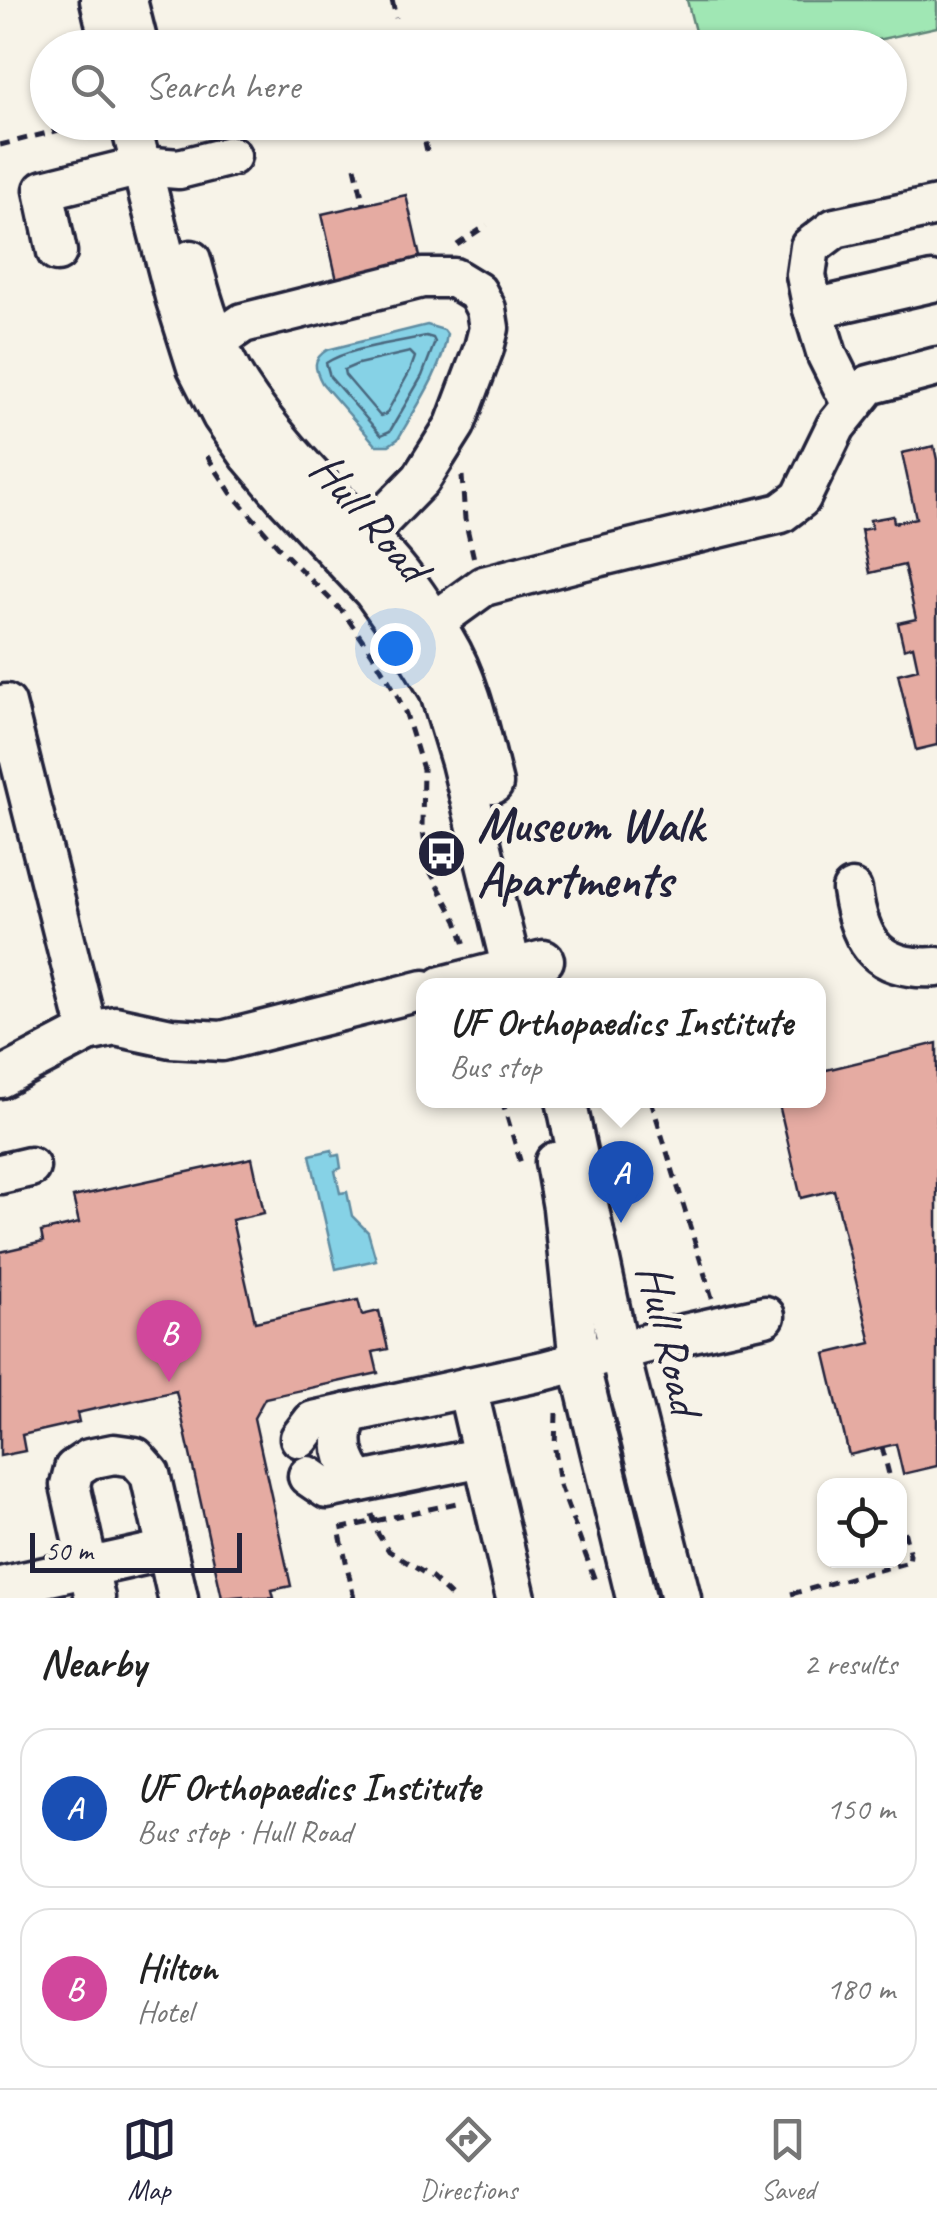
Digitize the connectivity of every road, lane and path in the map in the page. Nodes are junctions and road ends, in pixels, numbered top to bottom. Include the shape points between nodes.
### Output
1 (100, 0) edge
2 (128, 0) edge
3 (392, 0) edge
4 (396, 18) dead end
5 (108, 30) edge
6 (135, 30) edge
7 (30, 137) edge
8 (140, 140) edge
9 (155, 140) edge
10 (424, 140) edge
11 (0, 145) edge
12 (427, 151) dead end
13 (232, 156) dead end
14 (154, 167) junction
15 (355, 167) dead end
16 (364, 205) dead end
17 (937, 206) edge
18 (487, 225) dead end
19 (457, 245) dead end
20 (57, 252) dead end
21 (935, 288) edge
22 (814, 309) junction
23 (207, 354) junction
24 (937, 367) edge
25 (852, 405) junction
26 (204, 451) dead end
27 (355, 547) junction
28 (420, 630) junction
29 (0, 706) edge
30 (852, 890) dead end
31 (937, 967) edge
32 (530, 972) edge
33 (456, 973) edge
34 (416, 992) edge
35 (88, 1032) junction
36 (0, 1078) edge
37 (544, 1108) edge
38 (568, 1108) edge
39 (653, 1108) edge
40 (714, 1306) dead end
41 (765, 1316) dead end
42 (619, 1351) junction
43 (578, 1362) junction
44 (466, 1387) junction
45 (556, 1398) dead end
46 (348, 1413) junction
47 (300, 1438) dead end
48 (882, 1447) dead end
49 (483, 1457) junction
50 (308, 1476) dead end
51 (890, 1478) edge
52 (360, 1482) junction
53 (469, 1500) dead end
54 (167, 1550) junction
55 (887, 1568) edge
56 (92, 1582) edge
57 (0, 1587) edge
58 (791, 1594) dead end
59 (2, 1598) edge
60 (178, 1598) edge
61 (354, 1598) edge
62 (516, 1598) edge
63 (600, 1598) edge
64 (636, 1598) edge
65 (680, 1598) edge

1 - 5 street
2 - 6 street
3 - 4 path
7 - 11 path
8 - 14 street, Hull Road
9 - 14 street, Hull Road
10 - 12 path
13 - 14 street via 178,169
14 - 20 street via 44,190
14 - 23 street, Hull Road via 175,297
15 - 16 path
17 - 22 street via 835,228 810,247 806,275
18 - 19 path
21 - 22 street
22 - 25 street
23 - 27 street, Hull Road via 222,416 250,456 285,497
23 - 27 street via 244,322 422,278 454,278 477,292 489,328 455,425 421,478
24 - 25 street via 868,385
25 - 28 street via 801,498 780,513 484,586
26 - 33 path via 231,493 342,612 395,691 423,769 422,827 432,873 458,921
27 - 28 street, Hull Road via 373,591
28 - 32 street, Hull Road
29 - 35 street via 6,704
30 - 31 street via 855,914 884,959 903,967
32 - 33 street
34 - 35 street via 222,1041 115,1026
35 - 36 street
37 - 43 street, Hull Road via 563,1208
38 - 42 street, Hull Road
39 - 40 path
41 - 42 street
42 - 43 street
42 - 65 street, Hull Road
43 - 44 street
43 - 64 street, Hull Road
44 - 46 street
44 - 49 street
45 - 63 path via 560,1485
46 - 47 street via 312,1421
46 - 52 street via 340,1433 348,1468
48 - 51 path
49 - 52 street
49 - 62 street
50 - 52 street via 327,1489
53 - 61 path via 338,1529
54 - 56 street
54 - 56 street via 150,1474 135,1458 89,1459 74,1469 70,1485
54 - 60 street
55 - 58 path
56 - 57 street
57 - 59 street

